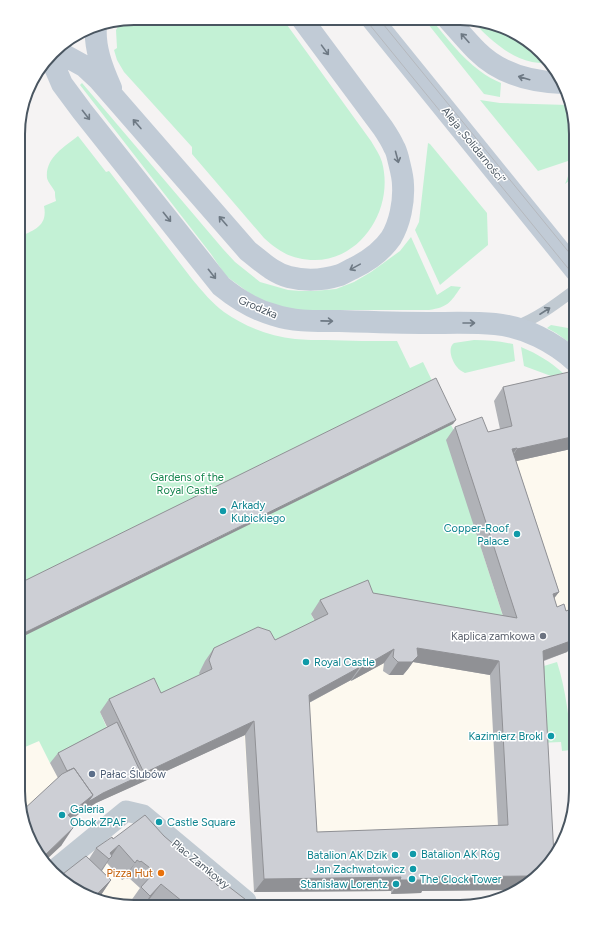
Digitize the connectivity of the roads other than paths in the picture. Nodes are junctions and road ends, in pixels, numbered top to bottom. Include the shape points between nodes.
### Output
1 (307, 25) edge
2 (377, 25) edge
3 (453, 25) edge
4 (95, 32) edge
5 (61, 53) edge
6 (52, 62) edge
7 (556, 83) edge
8 (118, 101) junction
9 (569, 262) edge
10 (569, 294) edge
11 (512, 328) junction
12 (569, 356) edge
13 (57, 868) edge
14 (245, 900) edge

1 -> 8 main road via 383,128 395,148 403,184 401,211 390,238 375,255 341,274 327,278 289,277 267,266 248,251
2 - 9 main road, Aleja „Solidarności”
7 -> 3 main road via 522,78 500,68 477,51
4 - 8 main road via 100,61
5 - 8 main road via 84,66
6 -> 11 main road, Grodzka via 62,84 82,111 222,286 234,296 274,315 298,320 484,323
11 -> 10 lane via 551,308
11 - 12 main road, Grodzka via 546,341
13 - 14 street, Plac Zamkowy via 126,811 143,815

